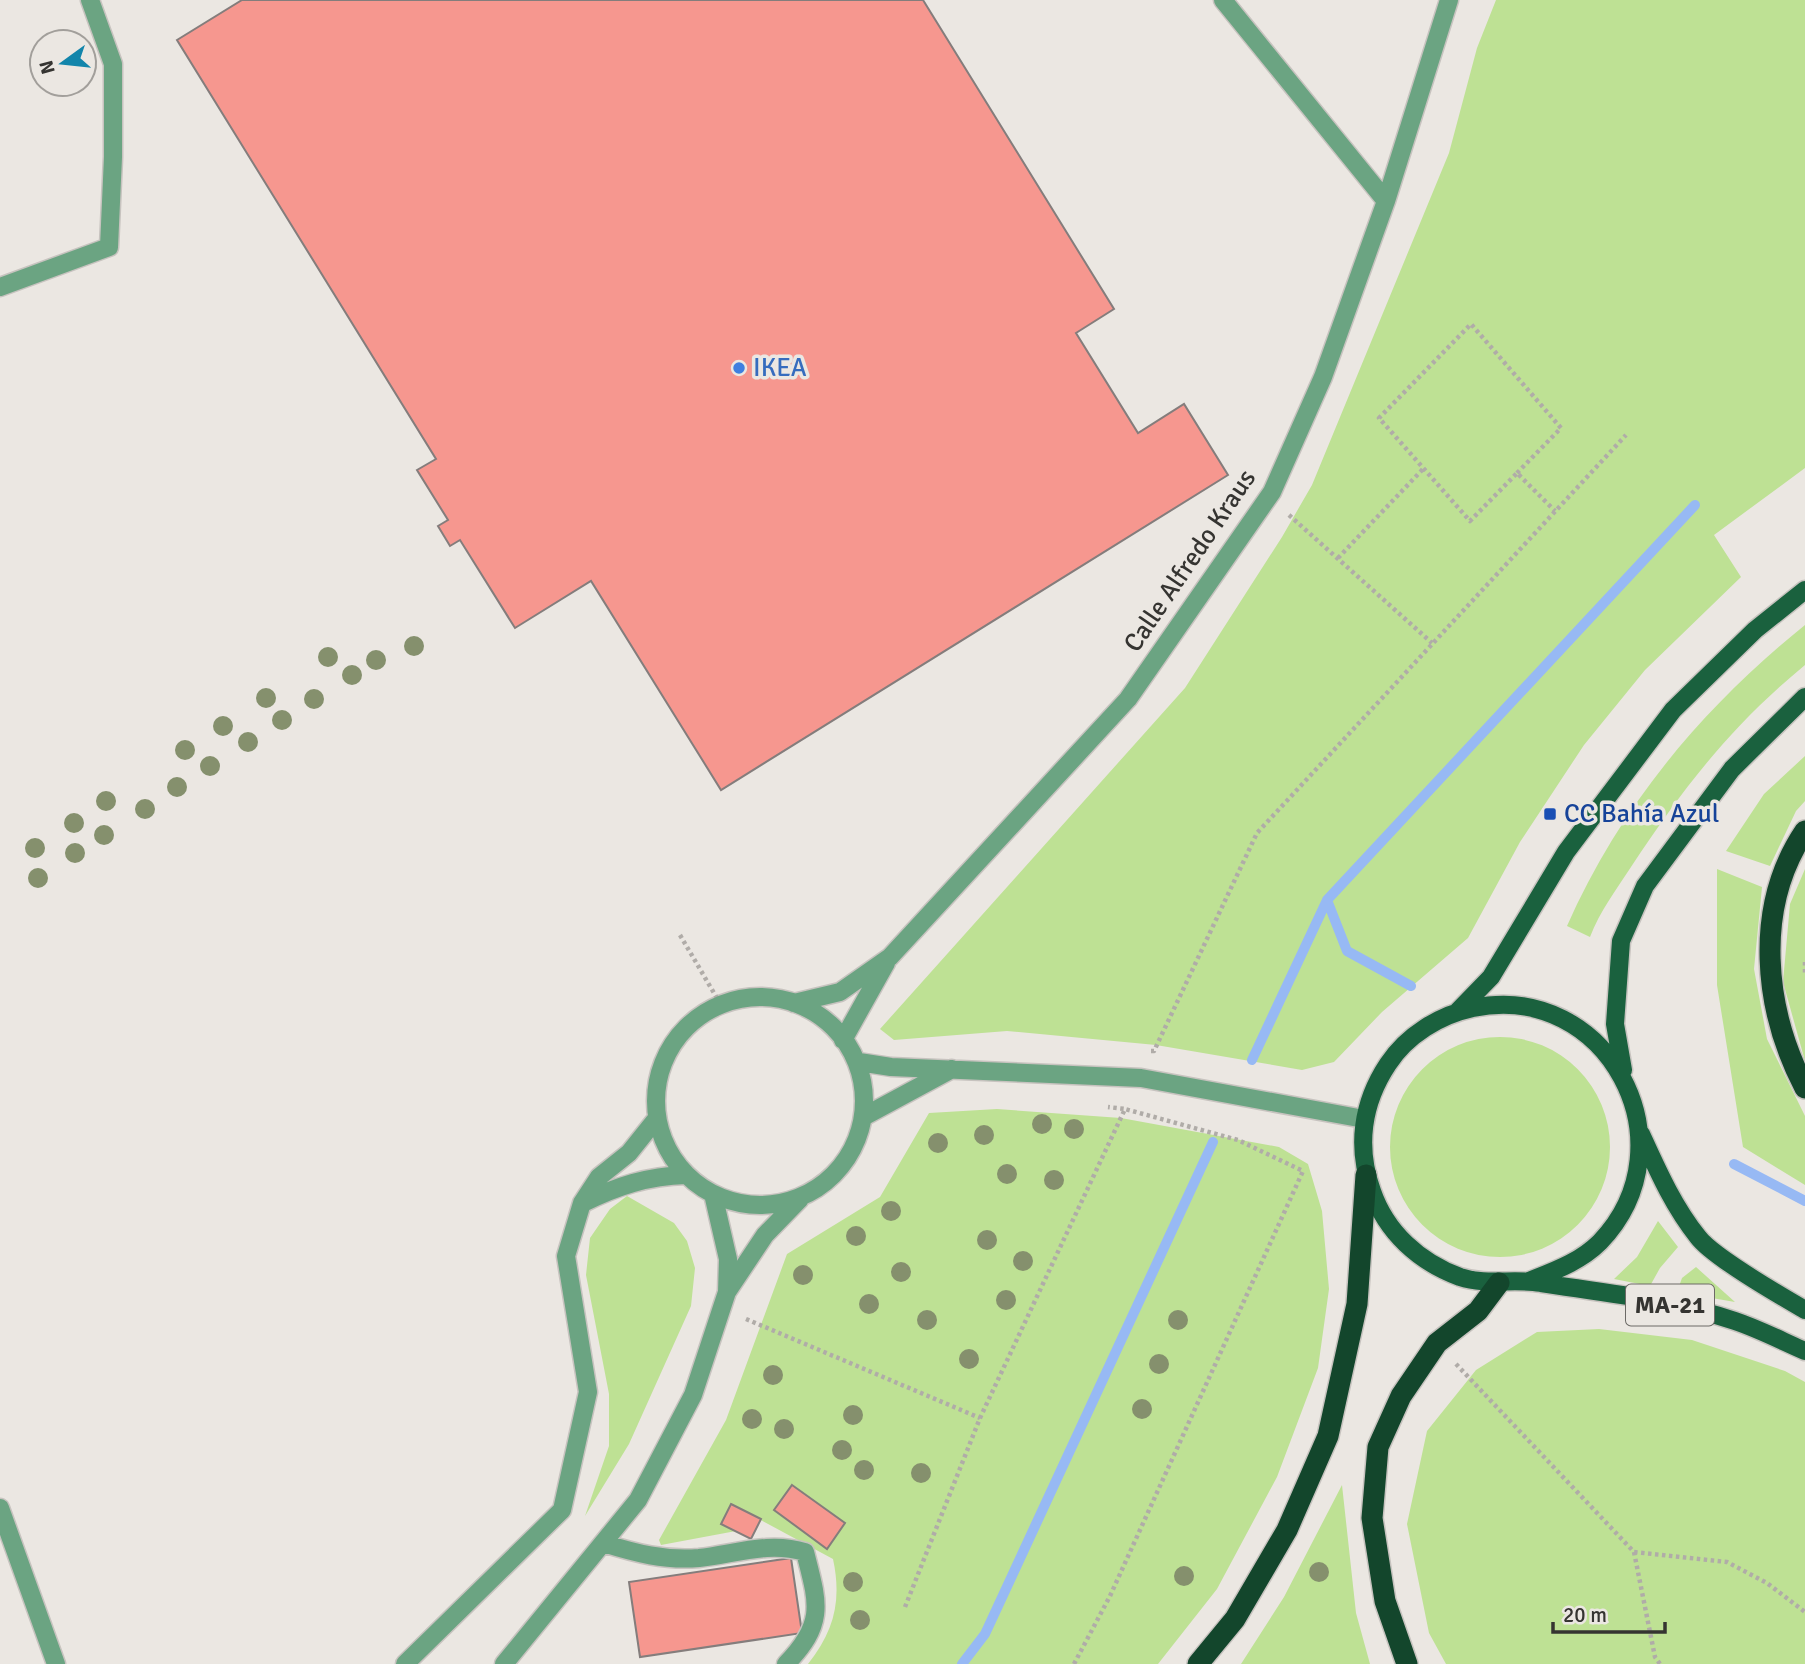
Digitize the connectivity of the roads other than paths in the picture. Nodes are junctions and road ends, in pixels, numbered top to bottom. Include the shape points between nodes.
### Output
1 (90, 0) edge
2 (1223, 0) edge
3 (1449, 0) edge
4 (1386, 201) junction
5 (0, 287) edge
6 (1805, 590) edge
7 (1805, 697) edge
8 (1805, 831) edge
9 (890, 957) junction
10 (794, 1003) junction
11 (1458, 1011) junction
12 (843, 1040) junction
13 (859, 1062) junction
14 (952, 1069) junction
15 (1625, 1081) junction
16 (1805, 1088) edge
17 (863, 1117) junction
18 (657, 1118) junction
19 (1364, 1119) junction
20 (1640, 1131) junction
21 (686, 1175) junction
22 (1366, 1175) junction
23 (713, 1194) junction
24 (803, 1196) junction
25 (582, 1203) junction
26 (1529, 1281) junction
27 (1499, 1283) junction
28 (725, 1300) junction
29 (1805, 1310) edge
30 (1805, 1351) edge
31 (0, 1508) edge
32 (603, 1543) junction
33 (57, 1664) edge
34 (405, 1664) edge
35 (504, 1664) edge
36 (786, 1664) edge
37 (1198, 1664) edge
38 (1408, 1664) edge

1 - 5 street via 113,64 108,247
2 - 4 street
3 - 4 street, Calle Alfredo Kraus
4 - 9 street, Calle Alfredo Kraus via 1323,377 1272,492 1128,699
6 - 11 main road via 1755,630 1673,710 1566,852 1490,977
7 - 15 main road via 1732,769 1645,886 1621,941 1615,1024
8 - 16 highway via 1779,886 1769,941 1773,1003 1790,1059
9 - 10 street, Calle Alfredo Kraus via 840,992
9 - 12 street, Calle Alfredo Kraus
10 - 12 street via 827,1023
10 - 18 street via 772,997 742,998 688,1026 668,1052 657,1084
11 - 15 main road via 1501,1005 1554,1014 1599,1046
11 - 19 main road via 1424,1027 1396,1052 1375,1083
12 - 13 street
13 - 14 street
13 - 17 street via 866,1086
14 - 17 street
14 - 19 street via 1141,1078
15 - 20 main road
17 - 24 street via 854,1148 834,1175
18 - 21 street via 667,1149
18 - 25 street via 629,1153 599,1177
19 - 22 main road
20 - 26 main road via 1638,1172 1623,1210 1600,1243 1567,1267
20 - 29 main road, MA-21 via 1667,1189 1699,1240
21 - 23 street
21 - 25 street via 614,1187
22 - 27 main road via 1378,1209 1400,1239 1429,1262 1463,1278
22 - 37 highway via 1357,1304 1328,1436 1287,1530 1235,1619
23 - 24 street via 743,1204 776,1205
23 - 28 street via 727,1259
24 - 28 street via 765,1235
25 - 34 street via 566,1256 588,1392 562,1510
26 - 27 main road
26 - 30 main road, MA-21 via 1655,1301 1735,1321
27 - 38 highway via 1478,1311 1437,1343 1401,1396 1378,1447 1372,1518 1385,1601
28 - 32 street via 693,1395 638,1500
31 - 33 street
32 - 35 street
32 - 36 street via 648,1557 697,1558 782,1545 805,1552 818,1617 803,1647

